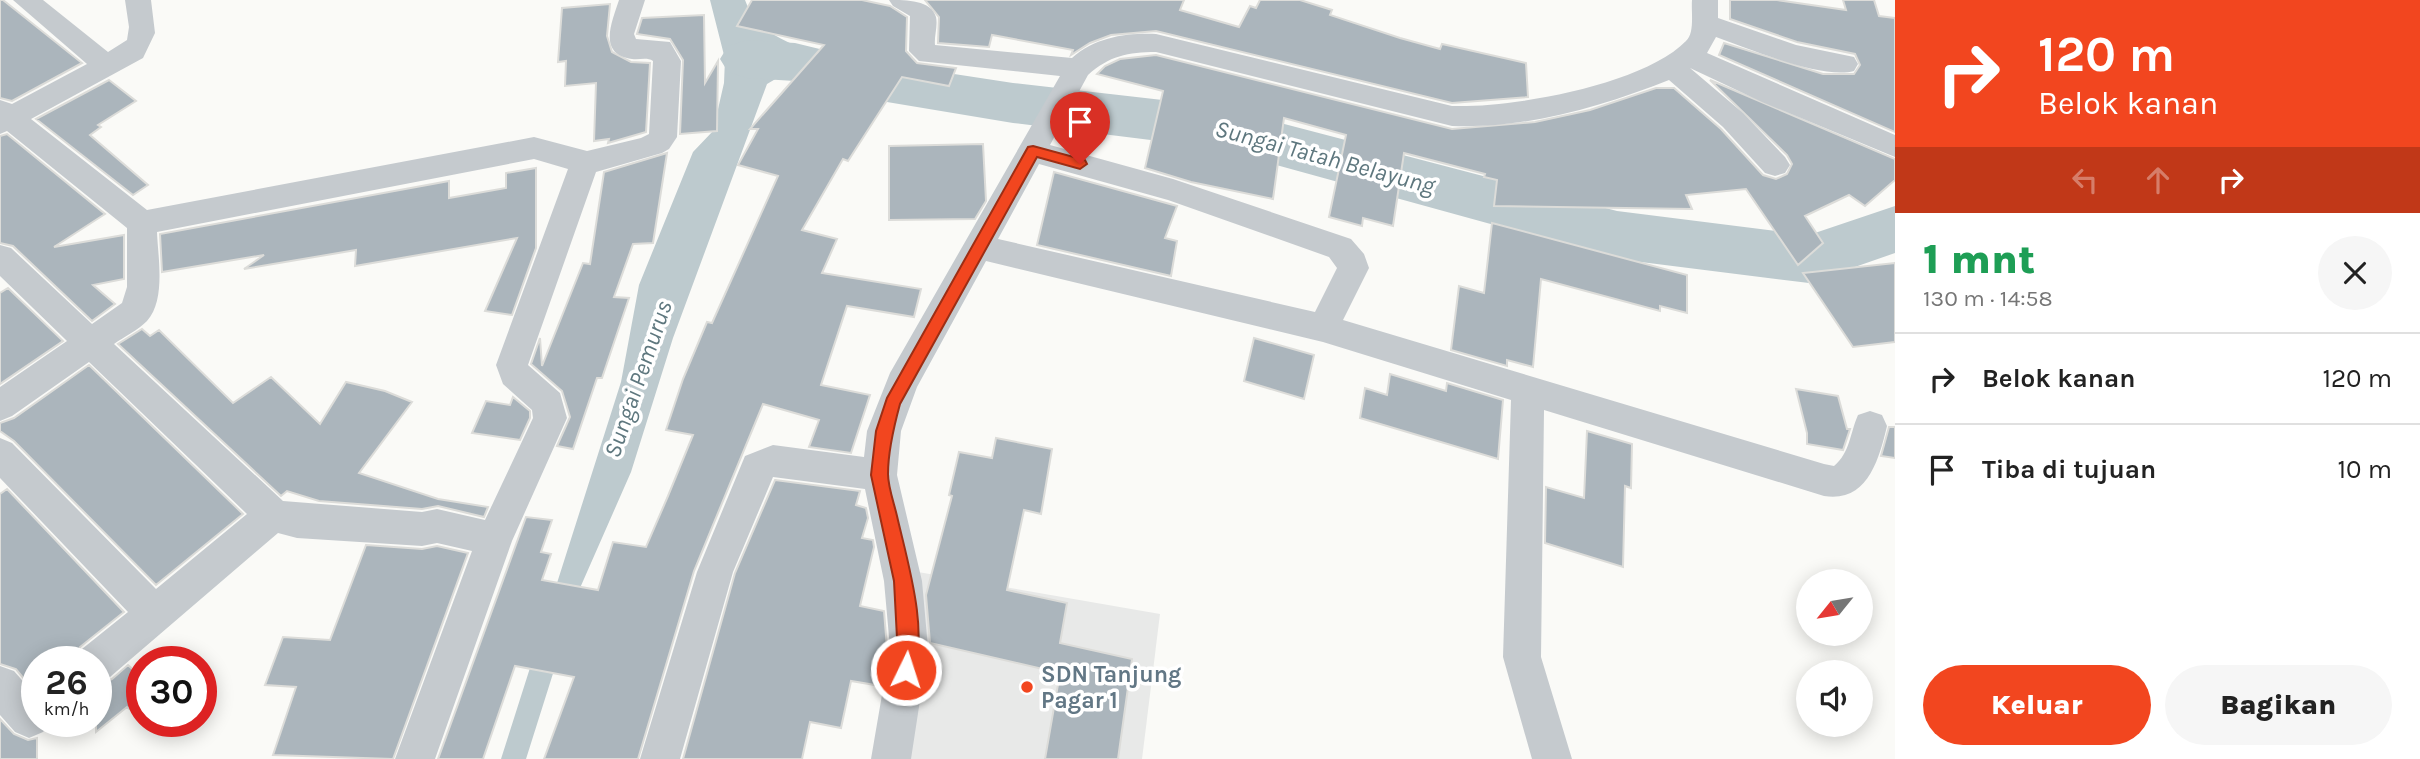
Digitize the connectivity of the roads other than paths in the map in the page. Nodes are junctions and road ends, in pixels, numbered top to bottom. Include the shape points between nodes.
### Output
1 (26, 0) edge
2 (138, 0) edge
3 (632, 0) edge
4 (902, 0) edge
5 (1705, 11) edge
6 (1679, 61) junction
7 (1844, 64) dead end
8 (106, 65) junction
9 (1076, 73) junction
10 (3, 117) edge
11 (1039, 141) junction
12 (1894, 146) edge
13 (585, 163) junction
14 (1775, 165) dead end
15 (142, 223) junction
16 (980, 247) junction
17 (0, 257) edge
18 (1323, 328) junction
19 (89, 343) junction
20 (1528, 389) junction
21 (0, 406) edge
22 (1870, 426) dead end
23 (0, 454) edge
24 (879, 475) junction
25 (273, 515) junction
26 (494, 539) junction
27 (155, 614) junction
28 (112, 650) edge
29 (0, 685) edge
30 (21, 709) edge
31 (415, 759) edge
32 (660, 759) edge
33 (891, 759) edge
34 (1552, 759) edge

1 - 8 street
2 - 8 street via 141,43
3 - 13 street via 621,34 624,45 660,49 667,61 663,136 653,147
4 - 9 street via 923,11 920,41 929,54
5 - 6 street via 1704,35
5 - 7 street via 1793,54
6 - 9 street via 1637,82 1531,111 1482,117 1400,105 1156,43 1120,44 1089,57
6 - 12 street
6 - 14 street
8 - 10 street
9 - 11 street
10 - 15 street
11 - 16 street
11 - 18 street via 1340,248 1353,268
13 - 15 street via 547,148 534,148
13 - 26 street via 512,365 515,374 548,403 550,418
15 - 19 street via 143,288 136,311
16 - 18 street
16 - 24 street via 897,393 884,431
17 - 19 street
18 - 20 street
19 - 21 street
19 - 25 street
20 - 22 street via 1837,482 1855,471
20 - 34 street via 1522,657
23 - 27 street
24 - 32 street via 773,461 757,467 715,572
24 - 33 street via 903,581 909,648
25 - 26 street via 311,522 437,526
25 - 27 street
26 - 31 street
27 - 28 street
29 - 30 street

